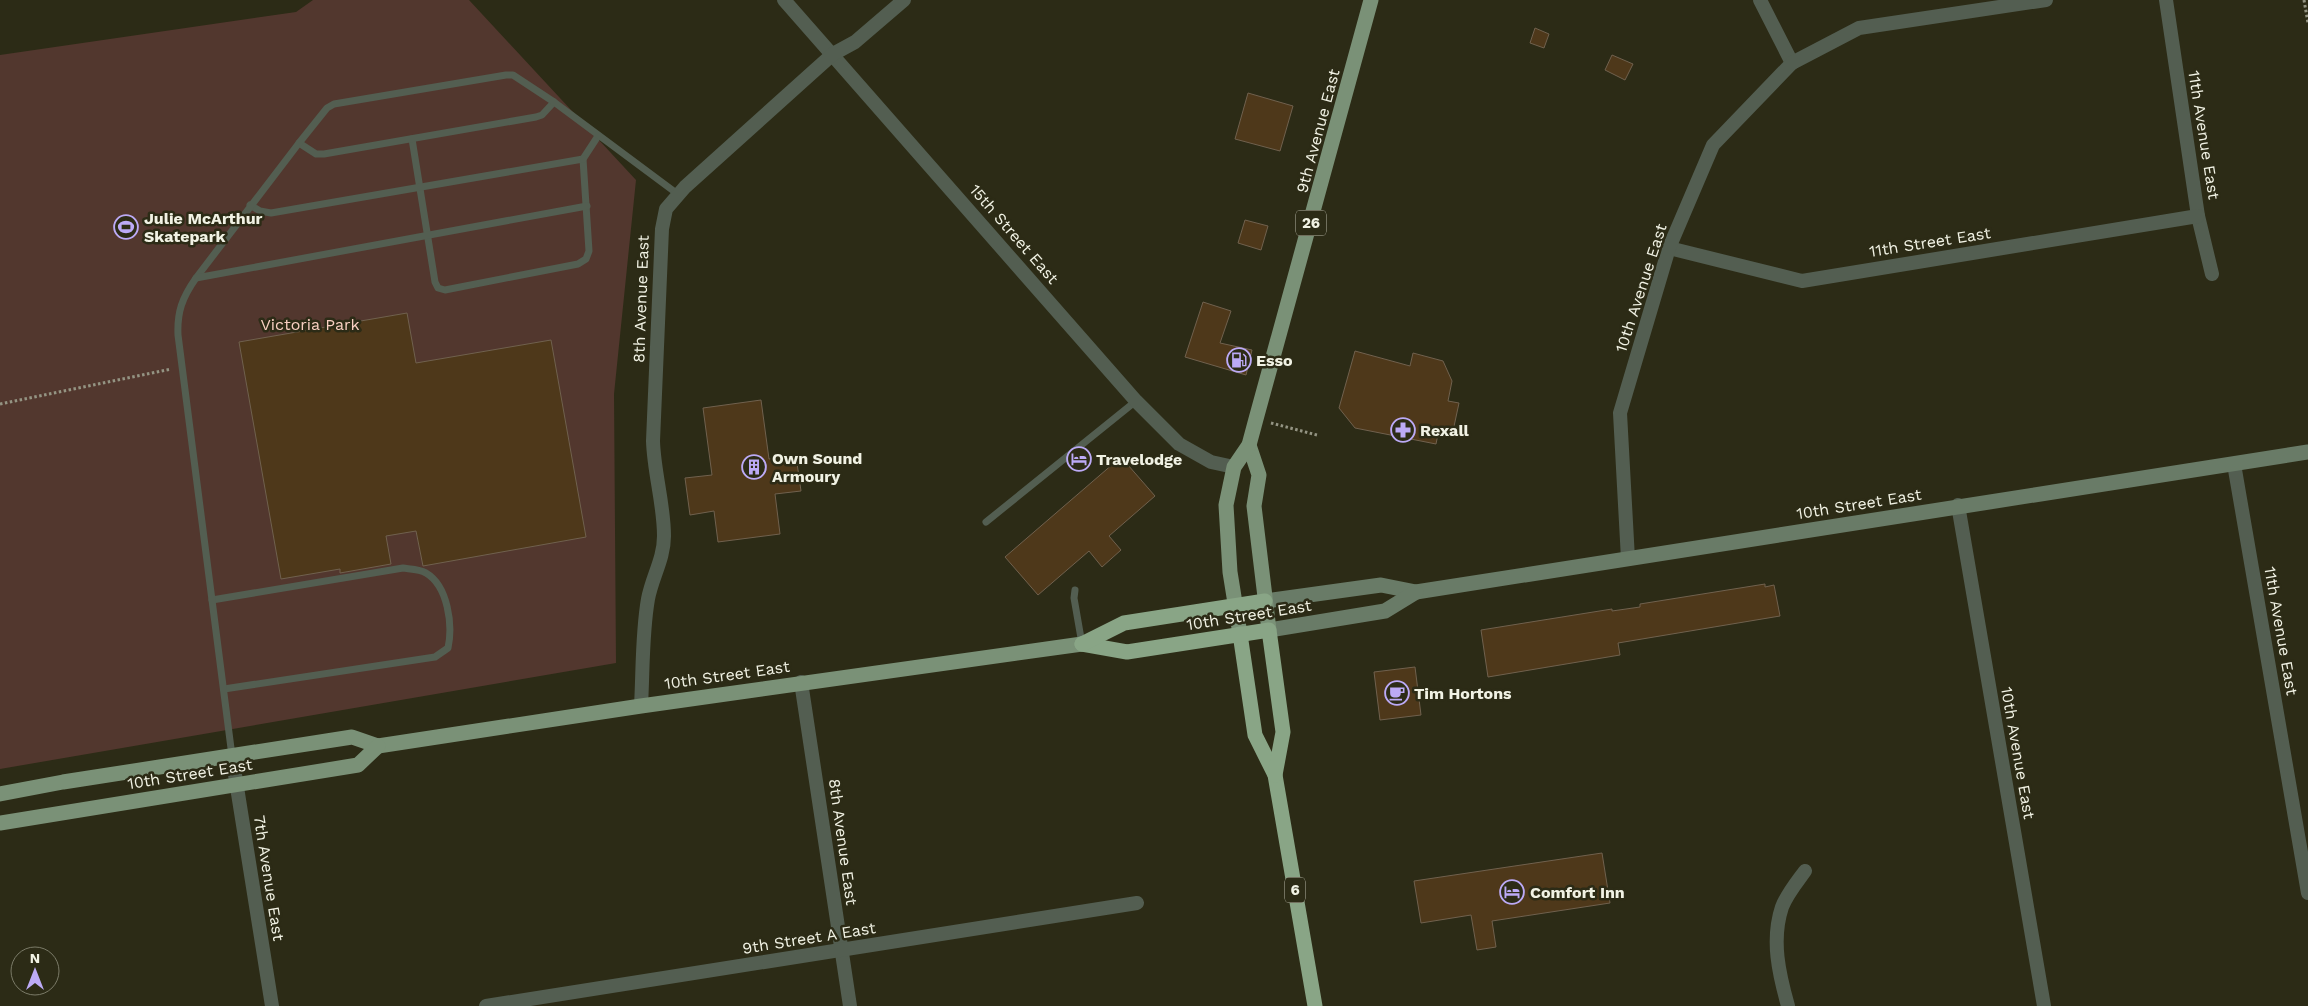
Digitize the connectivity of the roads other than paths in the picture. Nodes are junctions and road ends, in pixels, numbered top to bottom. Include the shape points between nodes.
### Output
1 (784, 0) edge
2 (904, 0) edge
3 (1371, 0) edge
4 (1760, 0) edge
5 (2046, 0) edge
6 (2166, 0) edge
7 (833, 54) junction
8 (1792, 64) junction
9 (554, 102) junction
10 (598, 136) junction
11 (412, 139) junction
12 (299, 143) junction
13 (583, 159) junction
14 (420, 187) junction
15 (678, 195) junction
16 (250, 206) junction
17 (587, 206) junction
18 (2198, 216) junction
19 (428, 235) junction
20 (1669, 248) junction
21 (2212, 274) dead end
22 (196, 278) junction
23 (1136, 401) junction
24 (1249, 444) junction
25 (2308, 452) edge
26 (2234, 464) junction
27 (1234, 467) junction
28 (1958, 505) junction
29 (986, 522) dead end
30 (1628, 559) junction
31 (1075, 590) dead end
32 (1416, 592) junction
33 (212, 600) junction
34 (1265, 601) junction
35 (1235, 605) junction
36 (1269, 630) junction
37 (1240, 634) junction
38 (1082, 644) junction
39 (801, 682) junction
40 (224, 689) junction
41 (642, 706) junction
42 (378, 746) junction
43 (232, 756) junction
44 (1275, 775) junction
45 (237, 785) junction
46 (0, 794) edge
47 (0, 823) edge
48 (1805, 871) dead end
49 (2308, 893) edge
50 (1137, 903) dead end
51 (842, 951) junction
52 (272, 1006) edge
53 (486, 1006) edge
54 (850, 1006) edge
55 (1315, 1006) edge
56 (1788, 1006) edge
57 (2044, 1006) edge

1 - 7 street, 15th Street East
2 - 7 street, 8th Avenue East via 855,42
3 - 24 main road, 9th Avenue East / 26
4 - 8 street
5 - 8 street, 10th Avenue East via 1860,28
6 - 18 street, 11th Avenue East
7 - 15 street, 8th Avenue East
7 - 23 street, 15th Street East
8 - 20 street, 10th Avenue East via 1713,144
9 - 10 lane
9 - 11 lane via 536,117
9 - 12 lane via 521,78 506,75 334,104
10 - 13 lane
10 - 15 lane
11 - 12 lane via 324,154 316,154
11 - 14 lane
12 - 16 lane
13 - 14 lane
13 - 17 lane
14 - 16 lane via 271,213 260,212
14 - 19 lane
15 - 41 street, 8th Avenue East via 666,209 662,229 653,461 664,534 662,556 648,596 645,616
16 - 22 lane
17 - 19 lane
17 - 19 lane via 589,251 586,259 578,264 445,290 438,288 435,282
18 - 20 street, 11th Street East via 1802,280
18 - 21 street, 11th Avenue East
19 - 22 lane
20 - 30 street, 10th Avenue East via 1620,413
22 - 33 lane via 183,297 177,316
23 - 27 street, 15th Street East via 1179,444 1211,462
23 - 29 lane
24 - 27 main road, 9th Avenue East / 26
24 - 34 main road via 1259,475 1254,506
25 - 26 street, 10th Street East
26 - 28 street, 10th Street East
26 - 49 street, 11th Avenue East
27 - 35 main road, 9th Avenue East / 26 via 1226,504 1226,534
28 - 30 street, 10th Street East
28 - 57 street, 10th Avenue East
30 - 32 street, 10th Street East
31 - 38 lane
32 - 34 street, 10th Street East via 1381,585
32 - 36 street, 10th Street East via 1385,611
33 - 40 lane
33 - 40 lane via 403,568 425,572 441,587 451,632 448,648 435,657
34 - 35 highway, 10th Street East
34 - 36 main road, 6
35 - 37 main road, 9th Avenue East / 26
35 - 38 highway, 10th Street East via 1124,623
36 - 37 highway, 10th Street East
36 - 44 highway, 9th Avenue East / 6 via 1283,732
37 - 38 highway, 10th Street East via 1127,652
37 - 44 highway, 9th Avenue East / 6 via 1255,735
38 - 39 main road, 10th Street East
39 - 41 main road, 10th Street East
39 - 51 street, 8th Avenue East
40 - 43 lane
41 - 42 main road, 10th Street East
42 - 43 main road, 10th Street East via 352,737
42 - 45 main road, 10th Street East via 358,765
43 - 45 street, 7th Avenue East
43 - 46 main road, 10th Street East
44 - 55 highway, 9th Avenue East / 6
45 - 47 main road, 10th Street East
45 - 52 street, 7th Avenue East
48 - 56 street via 1782,907 1777,938 1778,968
50 - 51 street, 9th Street A East
51 - 53 street, 9th Street A East
51 - 54 street, 8th Avenue East

